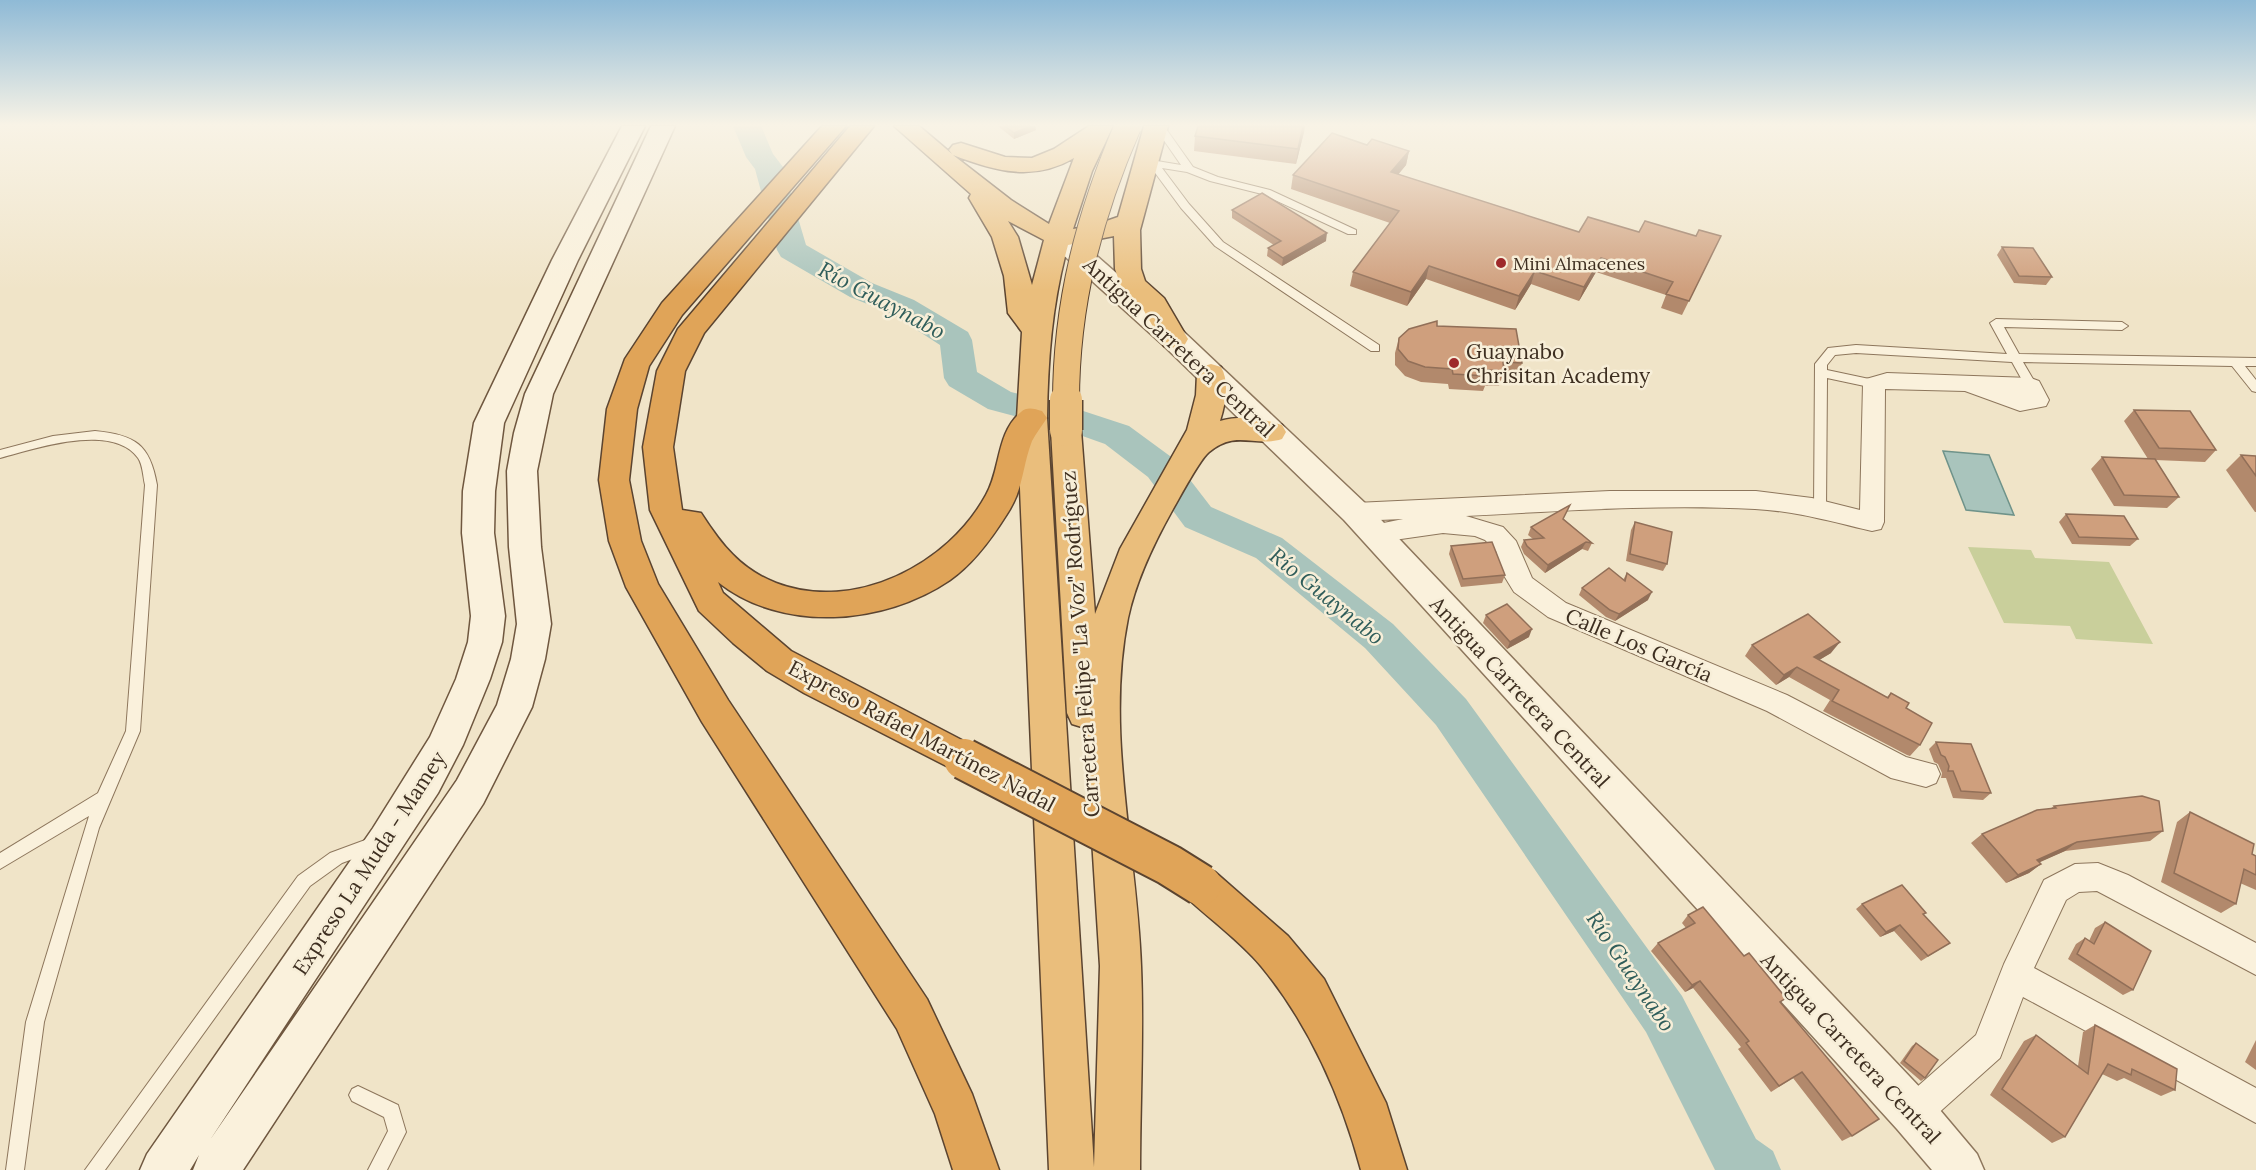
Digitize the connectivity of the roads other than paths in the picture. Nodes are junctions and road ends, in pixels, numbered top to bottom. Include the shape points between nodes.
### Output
1 (606, 181) edge
2 (637, 181) edge
3 (791, 181) edge
4 (811, 181) edge
5 (972, 181) joint
6 (999, 181) edge
7 (1080, 181) edge
8 (1104, 181) edge
9 (1140, 181) edge
10 (1166, 181) edge
11 (1220, 181) edge
12 (1130, 220) junction
13 (1353, 232) dead end
14 (1058, 236) junction
15 (686, 313) junction
16 (2122, 326) dead end
17 (1036, 331) junction
18 (1174, 339) junction
19 (1375, 348) dead end
20 (2015, 358) junction
21 (2236, 362) junction
22 (2256, 363) edge
23 (1821, 373) junction
24 (1211, 374) junction
25 (1874, 384) junction
26 (2031, 386) joint
27 (2256, 388) edge
28 (1049, 424) junction
29 (1271, 432) junction
30 (1198, 444) junction
31 (0, 454) edge
32 (661, 475) junction
33 (1820, 508) junction
34 (1364, 523) junction
35 (1926, 774) dead end
36 (104, 798) junction
37 (387, 840) junction
38 (0, 862) edge
39 (2256, 960) edge
40 (2015, 975) junction
41 (358, 1095) dead end
42 (2256, 1106) edge
43 (1913, 1113) junction
44 (15, 1170) edge
45 (94, 1170) edge
46 (163, 1170) edge
47 (216, 1170) edge
48 (376, 1170) edge
49 (976, 1170) edge
50 (1072, 1170) edge
51 (1114, 1170) edge
52 (1384, 1170) edge
53 (1961, 1170) edge

1 - 37 main road, Expreso La Muda - Mamey via 489,423 479,490 478,533 488,616 485,642 445,745
2 - 47 main road, Expreso La Muda - Mamey via 539,394 529,433 522,471 534,624 514,707 470,792
3 - 15 highway, Expreso Rafael Martínez Nadal
4 - 15 highway, Expreso Rafael Martínez Nadal
5 - 14 highway via 1019,218
5 - 17 highway via 1005,237 1017,276 1022,313
6 - 14 highway
7 - 14 highway, Carretera Felipe "La Voz" Rodríguez
8 - 28 highway, Carretera Felipe "La Voz" Rodríguez, bridge via 1080,265
9 - 12 highway
10 - 19 lane via 1219,244
11 - 13 lane via 1266,192
12 - 14 highway via 1095,234
12 - 18 highway via 1128,269 1133,284 1154,304
14 - 17 highway, Carretera Felipe "La Voz" Rodríguez
14 - 18 main road, Antigua Carretera Central
15 - 32 highway, Expreso Rafael Martínez Nadal via 671,370 658,447
15 - 49 highway, Expreso Rafael Martínez Nadal via 635,366 622,409 614,480 625,541 643,587 716,711 912,1014 956,1110
16 - 20 lane via 1996,323
17 - 28 highway, Carretera Felipe "La Voz" Rodríguez
18 - 24 main road, Antigua Carretera Central
20 - 21 lane
20 - 23 lane via 1856,349 1832,351 1821,364
20 - 26 lane
21 - 22 lane
21 - 27 lane
23 - 25 lane
23 - 33 lane
24 - 29 main road, Antigua Carretera Central
24 - 30 highway via 1209,416
25 - 26 street via 1887,381
25 - 33 street via 1872,522
28 - 32 highway via 1016,443 1007,487 992,512 958,552 930,576 866,601 797,603 764,592 731,574 710,552
28 - 50 highway, Carretera Felipe "La Voz" Rodríguez
28 - 51 highway, Carretera Felipe "La Voz" Rodríguez
29 - 30 highway via 1235,427 1217,431
29 - 34 main road, Antigua Carretera Central
30 - 51 highway via 1157,508 1129,562 1112,618 1105,669 1104,738 1121,965
31 - 36 lane via 63,438 89,436 128,443 147,463 151,485 133,731
32 - 52 highway, Expreso Rafael Martínez Nadal, bridge via 666,510 711,602 779,661 1159,859 1201,885 1274,950 1309,994 1370,1119
33 - 34 street via 1756,500 1610,500
34 - 35 street, Calle Los García via 1405,527 1446,524 1485,529 1508,547 1516,576 1528,590 1557,610 1777,703 1900,769
34 - 43 main road, Antigua Carretera Central
36 - 38 lane
36 - 44 lane via 35,1022
37 - 45 lane via 336,858 304,881
37 - 46 main road, Expreso La Muda - Mamey
39 - 40 street via 2117,885 2098,877 2074,878 2055,890
40 - 42 street
40 - 43 street via 1988,1046
41 - 48 lane via 392,1111 394,1119 397,1132
43 - 53 main road, Antigua Carretera Central

